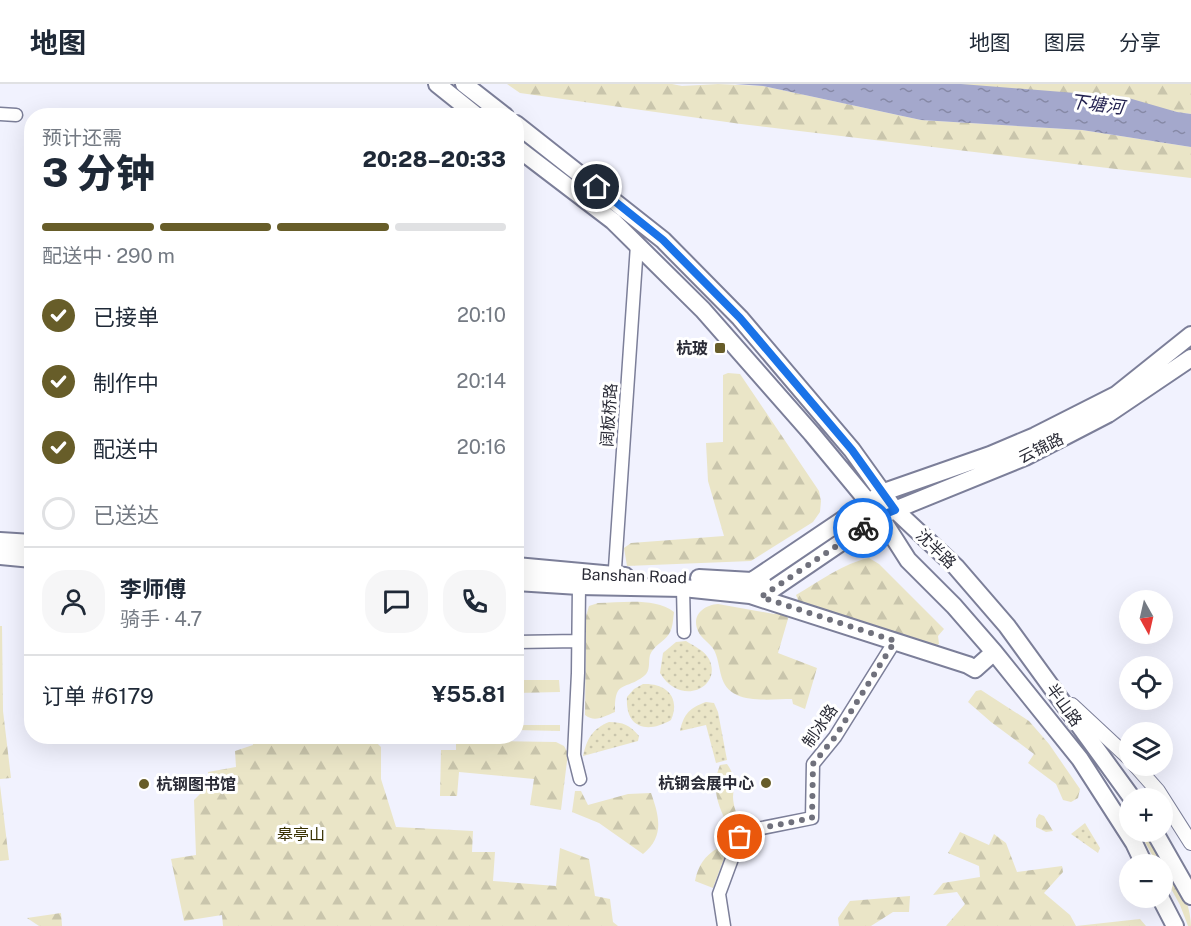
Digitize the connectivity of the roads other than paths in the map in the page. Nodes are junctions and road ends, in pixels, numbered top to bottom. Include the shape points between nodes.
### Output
1 (437, 84) edge
2 (464, 84) edge
3 (467, 108) edge
4 (495, 108) edge
5 (0, 114) edge
6 (16, 115) dead end
7 (524, 130) edge
8 (524, 153) edge
9 (637, 245) junction
10 (1191, 335) edge
11 (1191, 358) edge
12 (884, 492) junction
13 (868, 502) junction
14 (888, 513) junction
15 (0, 541) edge
16 (24, 542) edge
17 (0, 556) edge
18 (24, 558) edge
19 (524, 567) edge
20 (614, 581) junction
21 (524, 583) edge
22 (579, 586) junction
23 (683, 588) junction
24 (754, 591) junction
25 (684, 632) dead end
26 (578, 641) junction
27 (895, 641) junction
28 (524, 642) edge
29 (994, 652) junction
30 (1044, 677) junction
31 (1119, 749) edge
32 (1145, 776) edge
33 (580, 779) dead end
34 (1125, 788) edge
35 (1160, 842) edge
36 (1191, 843) edge
37 (1139, 854) edge
38 (1191, 896) edge
39 (1165, 908) edge
40 (724, 926) edge
41 (1174, 926) edge

1 - 3 main road
2 - 4 main road
5 - 6 street
7 - 12 main road, 沈半路 via 670,248 740,318
8 - 9 main road, 沈半路 via 598,209
9 - 13 main road, 沈半路 via 704,310
9 - 20 street, 阔板桥路
10 - 12 main road, 云锦路 via 1116,395 990,455
11 - 14 main road, 云锦路 via 1098,420 1025,457
12 - 13 main road
12 - 14 main road, 沈半路
13 - 14 main road, 沈半路
13 - 24 main road
14 - 24 main road via 776,587
14 - 29 main road, 沈半路 via 908,560
14 - 30 main road, 沈半路 via 956,567
15 - 16 main road
17 - 18 main road
19 - 20 main road, Banshan Road
20 - 22 main road, Banshan Road
20 - 23 main road, Banshan Road
20 - 24 main road, Banshan Road
21 - 22 main road, Banshan Road
22 - 26 street
23 - 24 main road, Banshan Road
23 - 25 street
24 - 27 main road, Banshan Road
26 - 28 street
26 - 33 street via 574,755
27 - 29 main road, Banshan Road via 975,669
27 - 40 street, 制冰路 via 835,737 813,764 812,818 752,830 740,837 719,894
29 - 37 main road, 半山路 via 1080,759
30 - 31 street, 半山路
30 - 34 main road, 半山路
32 - 36 street
35 - 38 main road
39 - 41 main road

